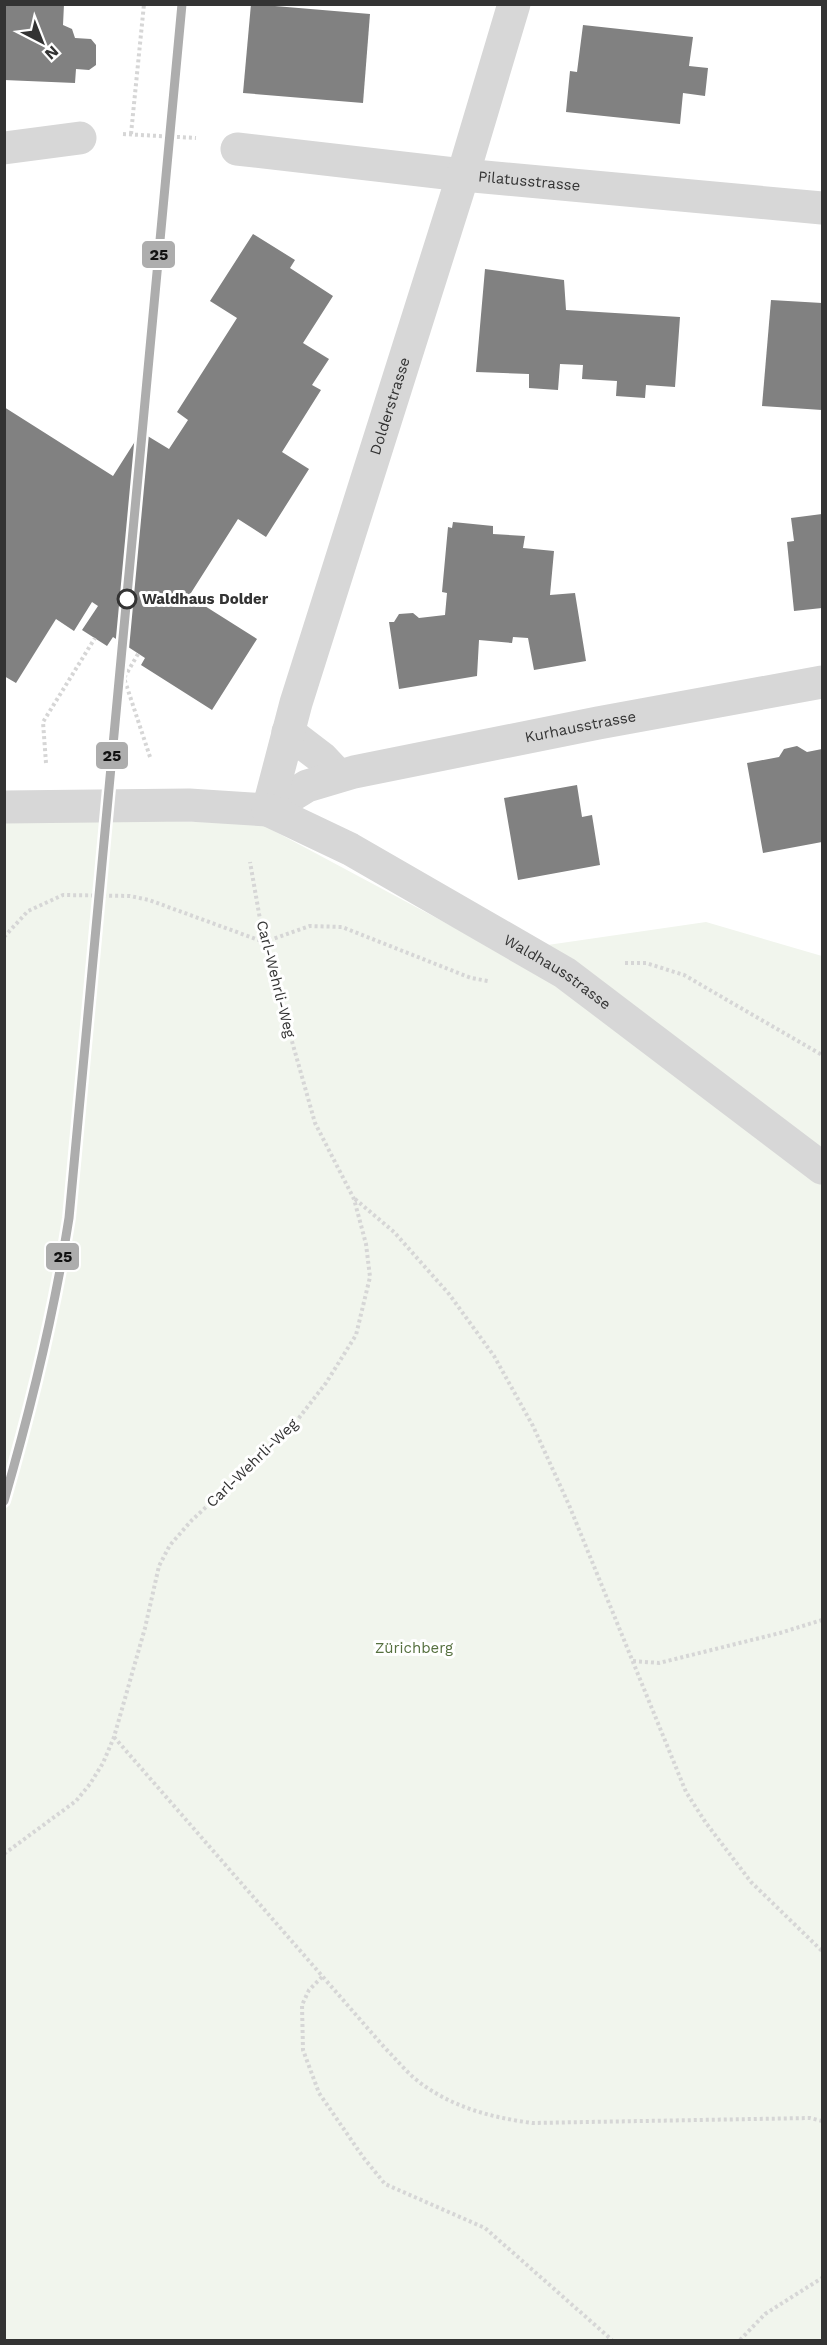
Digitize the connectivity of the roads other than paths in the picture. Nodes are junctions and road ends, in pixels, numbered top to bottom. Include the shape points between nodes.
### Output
1 (514, 4) edge
2 (80, 138) dead end
3 (4, 148) edge
4 (237, 149) dead end
5 (463, 175) junction
6 (822, 208) edge
7 (822, 682) edge
8 (288, 732) junction
9 (338, 775) junction
10 (4, 807) edge
11 (268, 810) junction
12 (822, 1168) edge

1 - 5 street, Dolderstrasse
2 - 3 street
4 - 5 street, Pilatusstrasse
5 - 6 street, Pilatusstrasse
5 - 8 street, Dolderstrasse
7 - 9 street, Kurhausstrasse
8 - 9 street
8 - 11 street, Dolderstrasse
9 - 11 street, Kurhausstrasse via 307,786
10 - 11 street via 189,805
11 - 12 street, Waldhausstrasse via 350,849 565,973

